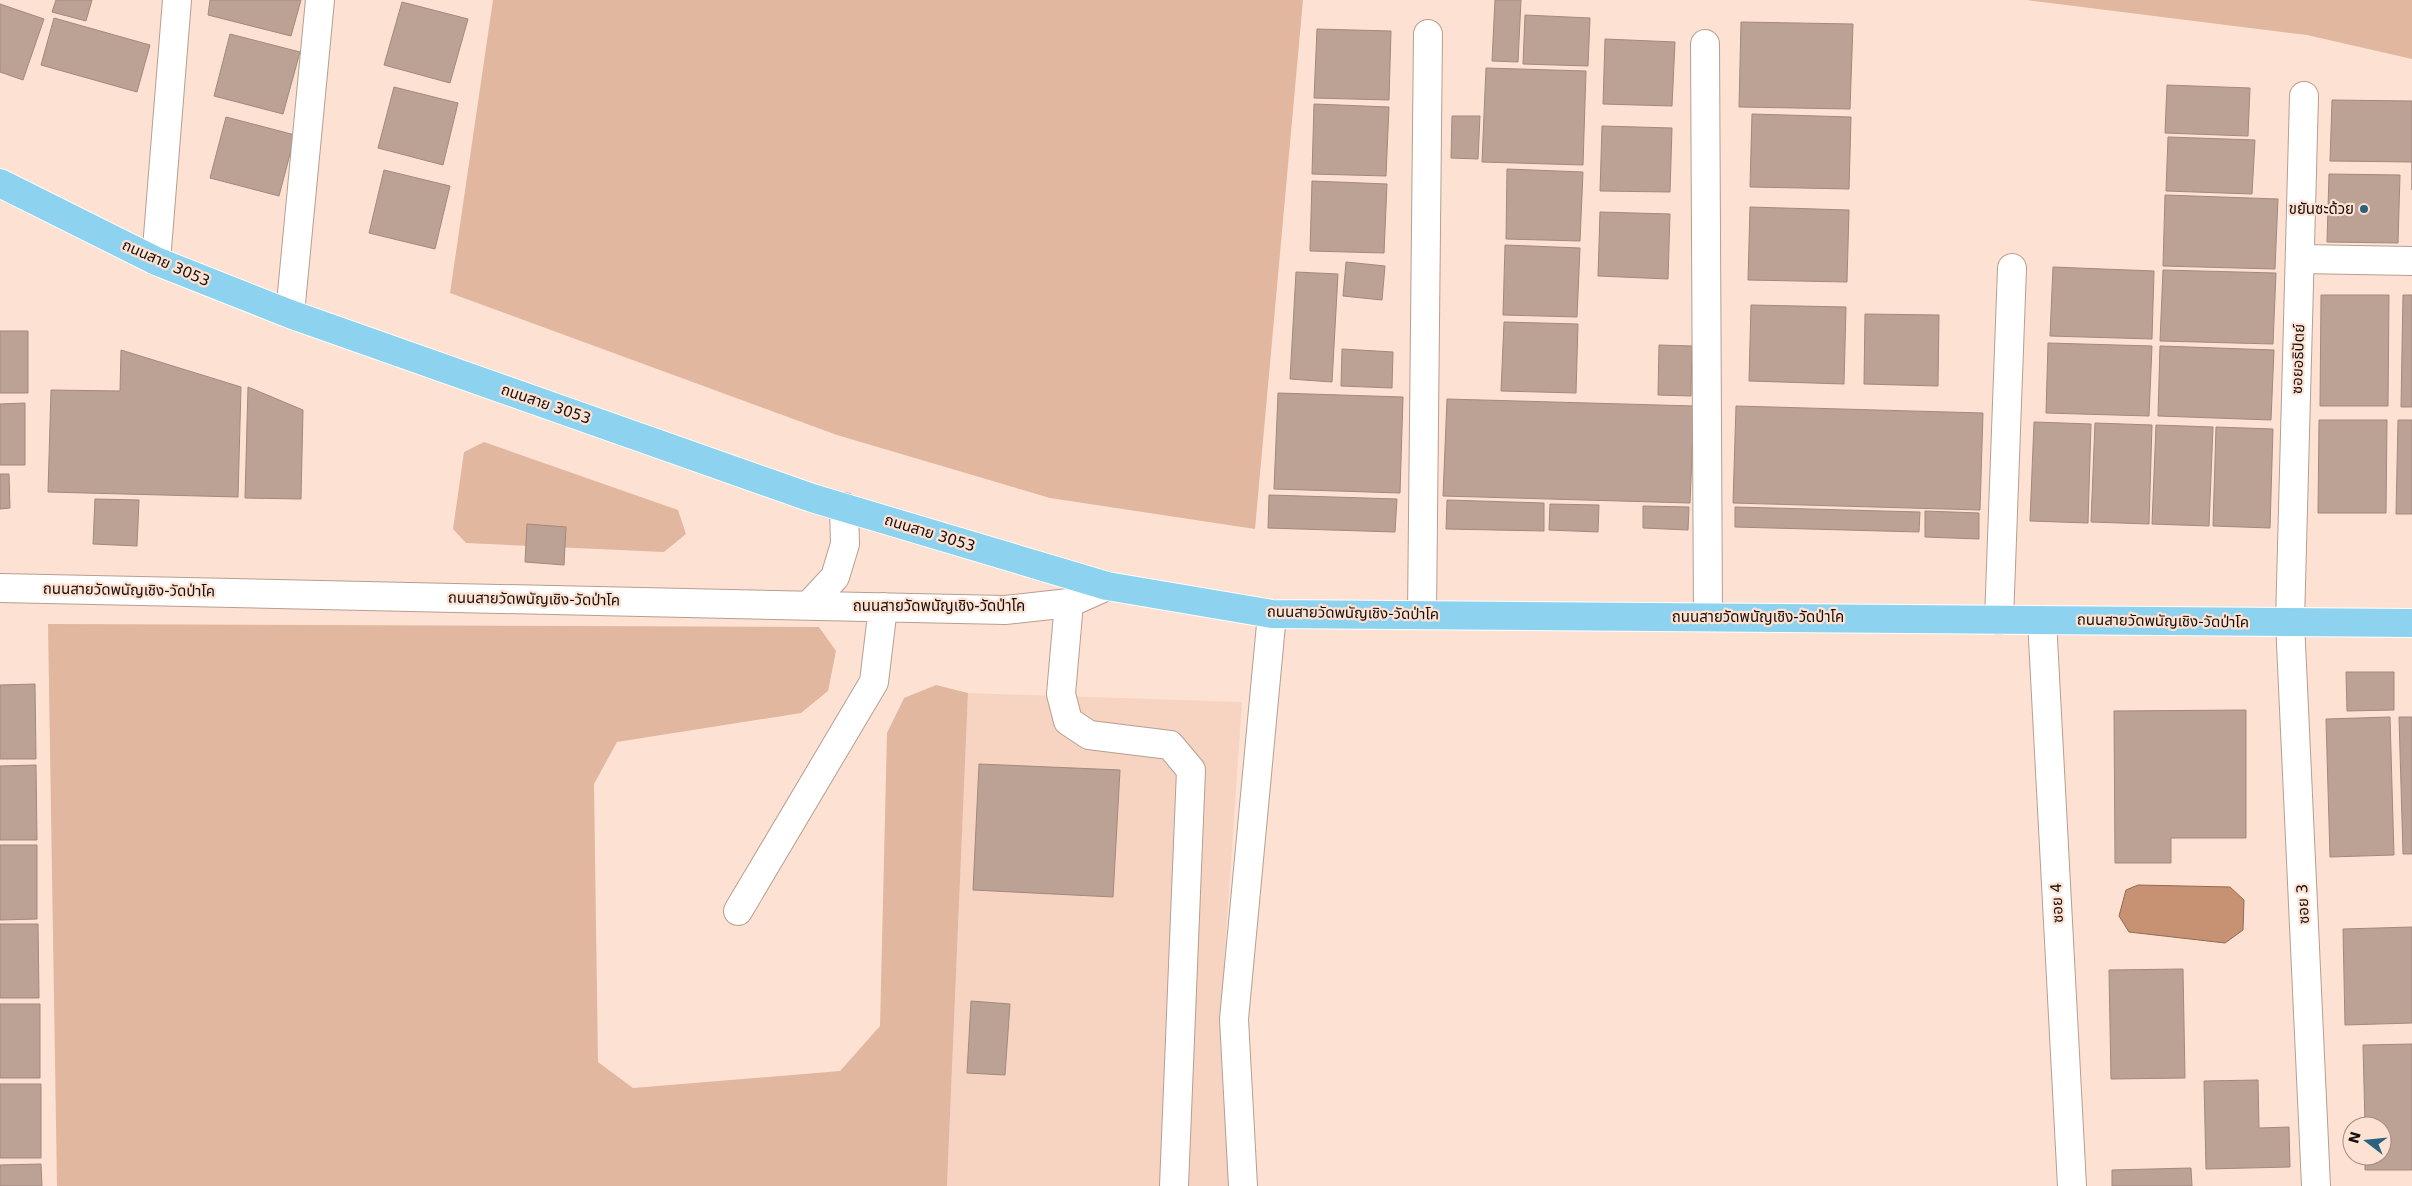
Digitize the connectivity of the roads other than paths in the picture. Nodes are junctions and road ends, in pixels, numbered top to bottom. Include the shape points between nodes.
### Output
1 (177, 0) edge
2 (320, 0) edge
3 (1428, 34) dead end
4 (1705, 44) dead end
5 (2304, 96) dead end
6 (0, 183) edge
7 (2301, 258) junction
8 (156, 260) junction
9 (2412, 261) edge
10 (2012, 268) dead end
11 (290, 314) junction
12 (844, 507) junction
13 (1107, 586) junction
14 (0, 588) edge
15 (1069, 603) junction
16 (809, 605) junction
17 (883, 607) junction
18 (1272, 614) junction
19 (1422, 614) junction
20 (1708, 617) junction
21 (1999, 620) junction
22 (2042, 620) junction
23 (2290, 622) junction
24 (2412, 623) edge
25 (738, 911) dead end
26 (1174, 1186) edge
27 (1243, 1186) edge
28 (2072, 1186) edge
29 (2316, 1186) edge

1 - 8 street
2 - 11 street
3 - 19 street
4 - 20 street
5 - 7 street, ซอยอธิปัตย์
6 - 8 main road, ถนนสาย 3053
7 - 9 street
7 - 23 street, ซอยอธิปัตย์
8 - 11 main road, ถนนสาย 3053
10 - 21 street
11 - 12 main road, ถนนสาย 3053
12 - 13 main road, ถนนสาย 3053
12 - 16 street via 845,544 835,577
13 - 15 street, ถนนสายวัดพนัญเชิง-วัดป่าโค
13 - 18 main road, ถนนสายวัดพนัญเชิง-วัดป่าโค
14 - 16 street, ถนนสายวัดพนัญเชิง-วัดป่าโค
15 - 17 street, ถนนสายวัดพนัญเชิง-วัดป่าโค via 1005,610
15 - 26 street via 1061,694 1068,721 1089,735 1170,745 1191,770
16 - 17 street, ถนนสายวัดพนัญเชิง-วัดป่าโค
17 - 25 street via 874,682
18 - 19 main road, ถนนสายวัดพนัญเชิง-วัดป่าโค
18 - 27 street via 1234,1019
19 - 20 main road, ถนนสายวัดพนัญเชิง-วัดป่าโค
20 - 21 main road, ถนนสายวัดพนัญเชิง-วัดป่าโค
21 - 22 main road, ถนนสายวัดพนัญเชิง-วัดป่าโค
22 - 23 main road, ถนนสายวัดพนัญเชิง-วัดป่าโค
22 - 28 street, ซอย 4
23 - 24 main road, ถนนสายวัดพนัญเชิง-วัดป่าโค
23 - 29 street, ซอย 3

